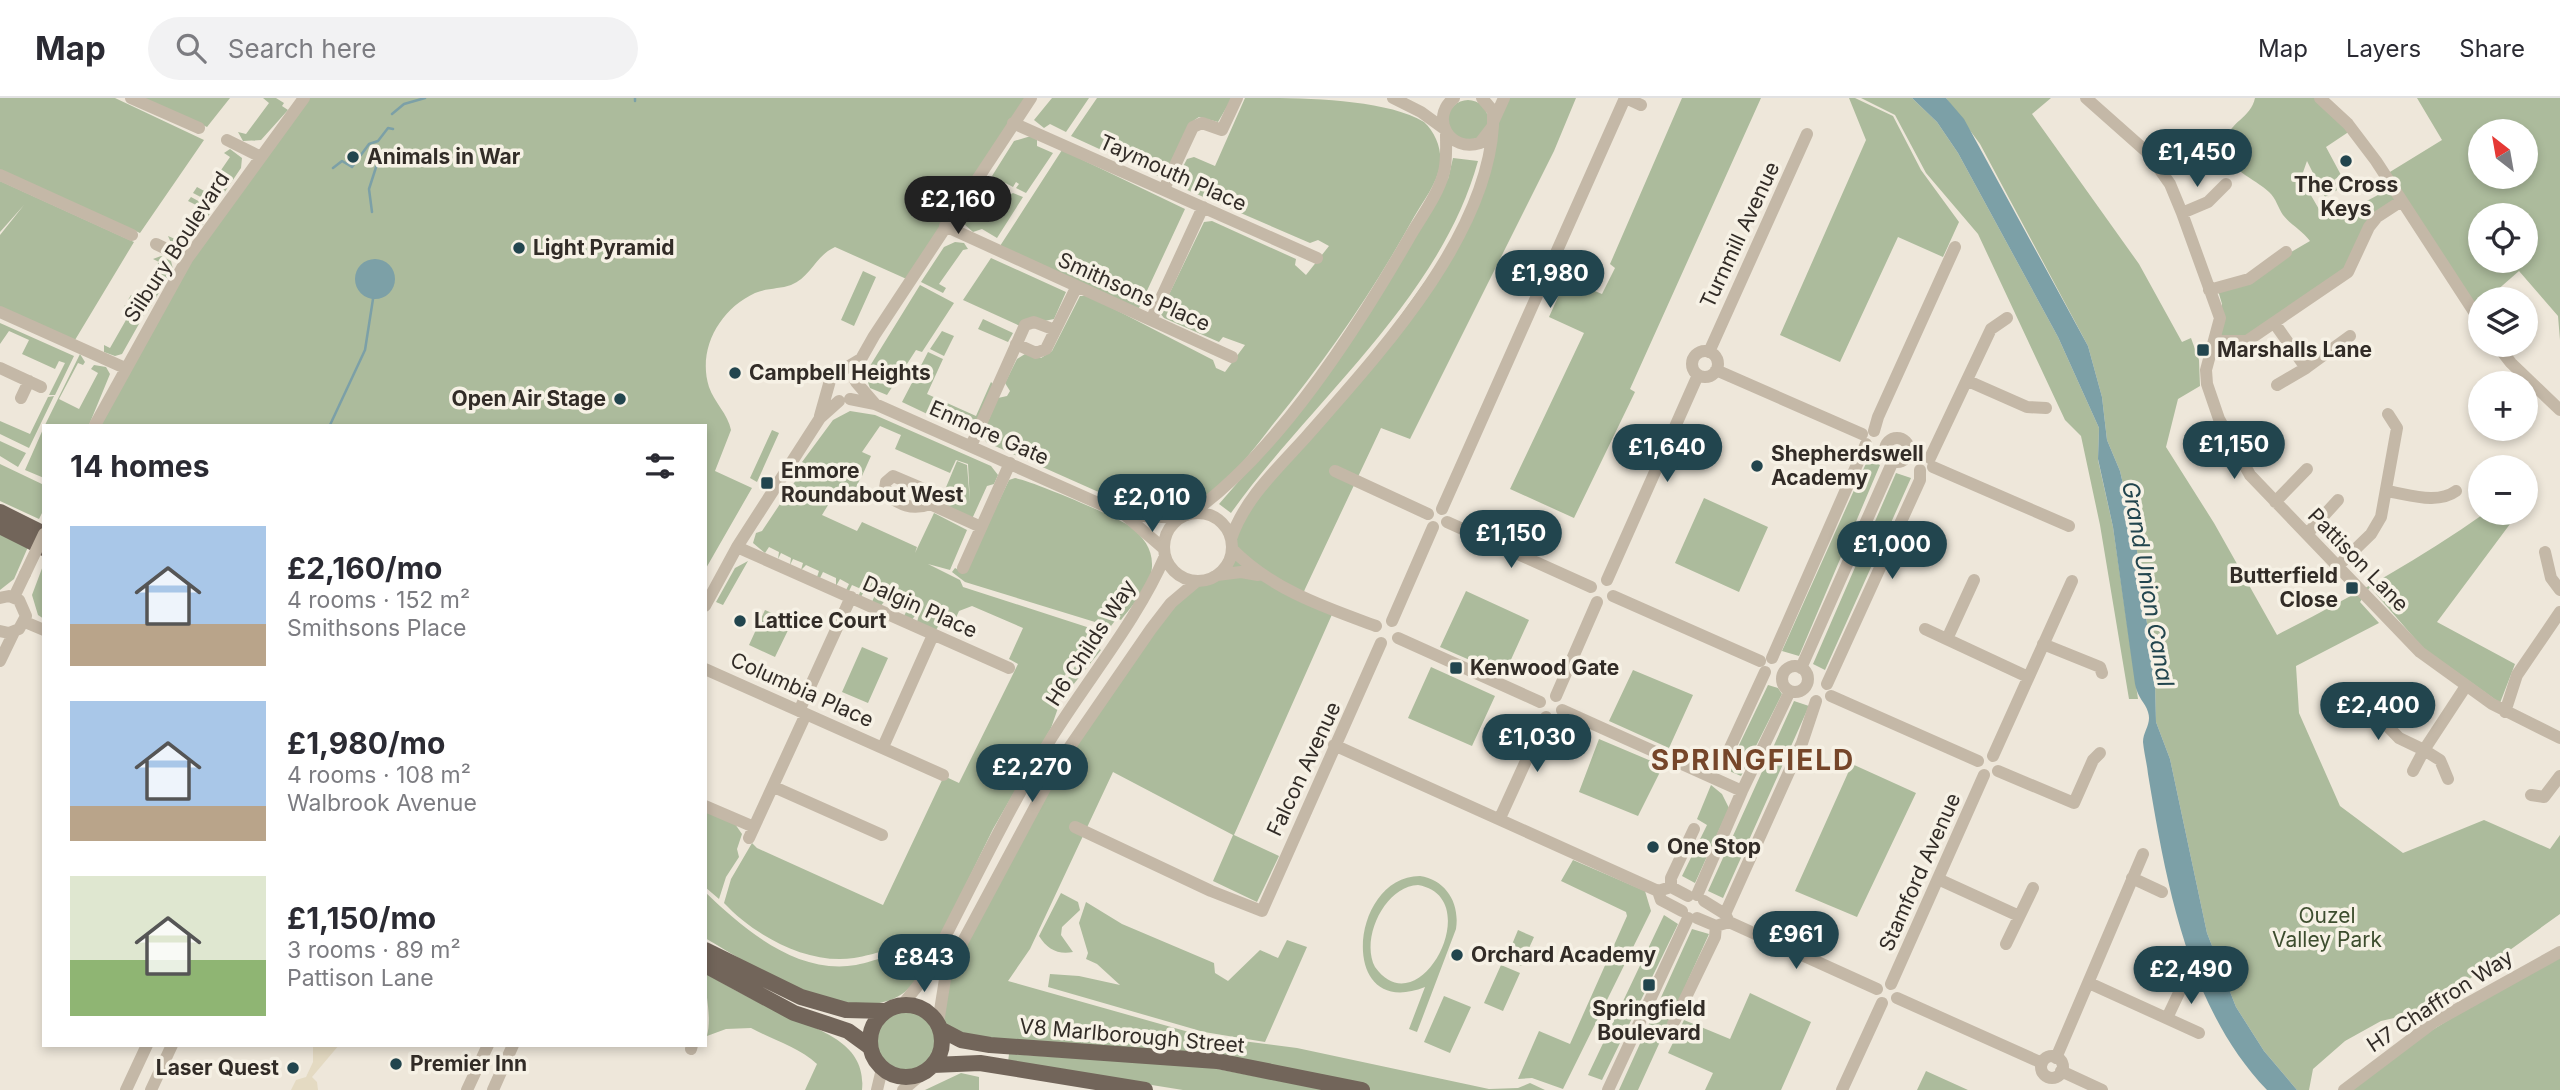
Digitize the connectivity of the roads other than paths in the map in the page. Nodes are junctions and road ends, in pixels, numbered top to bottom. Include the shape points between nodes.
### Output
1 (131, 98) edge
2 (304, 98) edge
3 (1031, 98) edge
4 (1237, 98) edge
5 (1393, 98) edge
6 (1454, 98) edge
7 (1482, 98) edge
8 (1504, 98) edge
9 (1625, 98) edge
10 (2087, 98) edge
11 (2320, 98) edge
12 (1641, 105) dead end
13 (1013, 122) junction
14 (1494, 123) junction
15 (199, 128) dead end
16 (1445, 131) junction
17 (1807, 134) dead end
18 (227, 140) dead end
19 (259, 156) junction
20 (0, 175) edge
21 (2226, 184) dead end
22 (1164, 189) junction
23 (2400, 202) junction
24 (1203, 207) junction
25 (2182, 213) junction
26 (945, 226) junction
27 (132, 235) dead end
28 (156, 244) dead end
29 (1955, 247) dead end
30 (2286, 252) dead end
31 (1317, 258) dead end
32 (187, 259) junction
33 (1076, 288) junction
34 (2209, 290) junction
35 (2468, 303) edge
36 (0, 312) edge
37 (2009, 317) dead end
38 (1151, 320) junction
39 (2275, 324) junction
40 (1055, 330) junction
41 (2350, 336) dead end
42 (2216, 341) junction
43 (1016, 344) junction
44 (1709, 352) junction
45 (1232, 357) dead end
46 (2506, 357) edge
47 (861, 359) junction
48 (0, 368) edge
49 (125, 368) junction
50 (2306, 368) junction
51 (1716, 370) junction
52 (839, 372) junction
53 (1698, 375) junction
54 (855, 381) junction
55 (1968, 381) junction
56 (2277, 385) dead end
57 (828, 391) junction
58 (21, 398) dead end
59 (844, 400) junction
60 (875, 404) junction
61 (2046, 408) dead end
62 (2560, 410) edge
63 (2388, 414) dead end
64 (820, 418) junction
65 (96, 424) edge
66 (1867, 436) junction
67 (1893, 439) junction
68 (971, 446) junction
69 (1908, 447) junction
70 (1894, 458) junction
71 (1932, 462) junction
72 (1010, 463) junction
73 (2307, 469) dead end
74 (1920, 470) junction
75 (1335, 471) dead end
76 (2386, 491) junction
77 (2456, 491) dead end
78 (2339, 500) dead end
79 (2275, 502) junction
80 (930, 505) dead end
81 (1442, 509) junction
82 (0, 512) edge
83 (1428, 514) junction
84 (1125, 515) junction
85 (1186, 515) junction
86 (1447, 522) junction
87 (0, 526) edge
88 (2069, 526) dead end
89 (982, 527) junction
90 (1433, 527) junction
91 (42, 533) edge
92 (2307, 534) junction
93 (42, 538) edge
94 (1231, 544) junction
95 (42, 547) edge
96 (737, 547) junction
97 (1164, 552) junction
98 (2545, 552) dead end
99 (2337, 567) junction
100 (963, 568) dead end
101 (1217, 575) junction
102 (1262, 576) junction
103 (1607, 580) junction
104 (1974, 580) dead end
105 (1197, 581) junction
106 (2072, 581) dead end
107 (1591, 587) junction
108 (2560, 590) edge
109 (1612, 596) junction
110 (14, 597) junction
111 (851, 597) junction
112 (0, 598) edge
113 (707, 602) edge
114 (1597, 602) junction
115 (2560, 612) edge
116 (1392, 621) junction
117 (25, 622) junction
118 (1376, 626) junction
119 (42, 629) edge
120 (1925, 629) dead end
121 (0, 631) edge
122 (14, 632) junction
123 (933, 635) junction
124 (1398, 638) junction
125 (1947, 639) junction
126 (1381, 643) junction
127 (2043, 644) junction
128 (3, 655) edge
129 (1766, 664) junction
130 (1009, 668) dead end
131 (707, 670) edge
132 (1800, 670) junction
133 (2102, 673) dead end
134 (2028, 677) junction
135 (2466, 686) junction
136 (1790, 688) junction
137 (1829, 690) junction
138 (1556, 696) junction
139 (1816, 701) junction
140 (1540, 702) junction
141 (2369, 706) dead end
142 (1562, 710) junction
143 (2505, 712) junction
144 (803, 713) junction
145 (1546, 717) junction
146 (2560, 738) edge
147 (1334, 745) junction
148 (883, 747) junction
149 (2424, 750) junction
150 (2100, 752) dead end
151 (1993, 756) junction
152 (1978, 761) junction
153 (1723, 763) dead end
154 (1998, 771) junction
155 (2413, 771) dead end
156 (943, 775) dead end
157 (1984, 775) junction
158 (2560, 776) edge
159 (2448, 779) dead end
160 (774, 787) junction
161 (1742, 791) junction
162 (2542, 799) dead end
163 (707, 807) edge
164 (1500, 818) junction
165 (1075, 827) dead end
166 (1694, 829) dead end
167 (882, 835) dead end
168 (2143, 854) dead end
169 (2132, 878) junction
170 (1938, 879) junction
171 (1671, 887) junction
172 (2033, 888) dead end
173 (1658, 891) junction
174 (2162, 892) dead end
175 (1696, 898) junction
176 (1689, 915) junction
177 (2019, 916) junction
178 (1723, 921) junction
179 (2006, 944) dead end
180 (707, 951) edge
181 (2560, 951) edge
182 (707, 966) edge
183 (2185, 980) dead end
184 (1891, 984) junction
185 (2089, 984) junction
186 (1877, 989) junction
187 (1897, 998) junction
188 (1882, 1003) junction
189 (903, 1004) junction
190 (885, 1011) junction
191 (2167, 1018) junction
192 (1673, 1024) dead end
193 (939, 1026) junction
194 (2199, 1033) dead end
195 (146, 1047) edge
196 (171, 1047) edge
197 (487, 1047) edge
198 (512, 1047) edge
199 (870, 1047) junction
200 (2056, 1058) junction
201 (2042, 1063) junction
202 (882, 1069) junction
203 (928, 1069) junction
204 (2062, 1071) junction
205 (2046, 1077) junction
206 (126, 1090) edge
207 (151, 1090) edge
208 (467, 1090) edge
209 (493, 1090) edge
210 (877, 1090) edge
211 (904, 1090) edge
212 (1145, 1090) edge
213 (1362, 1090) edge
214 (1608, 1090) edge
215 (1842, 1090) edge
216 (2040, 1090) edge
217 (2102, 1090) edge
218 (2344, 1090) edge

1 - 15 street
2 - 19 street, Silbury Boulevard
3 - 13 street
4 - 22 street via 1222,130 1202,123 1193,127
5 - 16 street
6 - 16 street via 1443,114
7 - 14 street via 1493,111
8 - 14 street
9 - 12 street
9 - 81 street
10 - 25 street, Pattison Lane via 2148,153 2170,184
11 - 23 street via 2353,129
13 - 22 street, Taymouth Place
13 - 26 street
14 - 16 street via 1486,139 1473,146 1458,144
14 - 94 street via 1484,185 1464,227 1378,353 1245,507
16 - 85 street via 1446,161 1437,188 1356,324 1239,474
17 - 44 street, Turnmill Avenue
18 - 19 street
19 - 32 street, Silbury Boulevard
20 - 27 street
21 - 25 street via 2208,202
22 - 24 street, Taymouth Place
23 - 35 street
23 - 39 street via 2369,227 2348,272
24 - 31 street, Taymouth Place
24 - 38 street
25 - 34 street, Pattison Lane
26 - 33 street, Smithsons Place
26 - 47 street
28 - 32 street
29 - 66 street
30 - 34 street via 2249,279
32 - 49 street, Silbury Boulevard
33 - 38 street, Smithsons Place
33 - 40 street
34 - 42 street, Pattison Lane via 2220,318
36 - 49 street
37 - 55 street via 1991,329
38 - 45 street, Smithsons Place
39 - 42 street via 2247,341
39 - 50 street
40 - 43 street via 1029,322
40 - 43 street via 1041,352
41 - 50 street
42 - 79 street, Pattison Lane via 2206,370 2218,419 2243,465
43 - 68 street
44 - 51 street via 1716,357
44 - 53 street via 1693,358
46 - 62 street
47 - 52 street
47 - 54 street
48 - 58 street via 35,384
49 - 65 street, Silbury Boulevard
50 - 56 street
51 - 53 street via 1710,376
51 - 66 street
52 - 54 street
52 - 57 street via 828,381
53 - 103 street
54 - 59 street via 856,391
54 - 60 street, Enmore Gate
55 - 61 street via 2026,407
55 - 71 street
57 - 59 street
57 - 64 street
59 - 60 street, Enmore Gate
59 - 64 street
60 - 68 street, Enmore Gate
63 - 76 street via 2397,428
64 - 96 street
66 - 67 street
66 - 70 street
66 - 129 street
67 - 69 street
67 - 70 street via 1888,443
68 - 72 street, Enmore Gate
69 - 70 street via 1907,456
69 - 71 street
70 - 74 street
70 - 132 street
71 - 74 street
71 - 88 street
72 - 84 street, Enmore Gate
72 - 89 street
73 - 79 street
74 - 137 street via 1920,480
75 - 83 street
76 - 77 street via 2431,498
76 - 99 street via 2381,517 2371,534
78 - 92 street
79 - 92 street, Pattison Lane
80 - 89 street
81 - 83 street
81 - 86 street
82 - 91 main road
83 - 90 street
84 - 85 street, Enmore Gate
84 - 97 street, Enmore Gate
85 - 94 street via 1212,516 1221,522
85 - 97 street via 1165,536
86 - 90 street
86 - 107 street
87 - 95 main road
89 - 100 street
90 - 116 street
92 - 99 street, Pattison Lane
93 - 110 street, bridge
94 - 101 street via 1225,568
94 - 102 street
96 - 111 street, Dalgin Place
96 - 113 street
97 - 105 street via 1177,574
97 - 189 street, H6 Childs Way via 1153,585 1022,787 930,967
98 - 108 street via 2551,578
99 - 135 street, Pattison Lane via 2420,652
101 - 102 street via 1241,572
101 - 105 street
102 - 118 street
103 - 107 street via 1599,579
103 - 109 street via 1614,589
104 - 125 street
105 - 193 street, H6 Childs Way via 1171,603 1145,637 1058,764 946,973
106 - 127 street
107 - 114 street
109 - 114 street
109 - 129 street
110 - 112 street
110 - 117 street via 26,610
111 - 123 street, Dalgin Place
111 - 144 street
114 - 138 street
115 - 143 street via 2517,675
116 - 118 street
116 - 124 street via 1399,630
117 - 119 street
117 - 122 street
118 - 126 street via 1374,634
120 - 125 street
121 - 122 street
122 - 128 street
123 - 130 street, Dalgin Place
123 - 148 street, Columbia Place
124 - 126 street
124 - 140 street
125 - 134 street
126 - 147 street, Falcon Avenue
127 - 133 street via 2091,662
127 - 134 street
129 - 132 street
129 - 136 street
129 - 153 street
131 - 144 street, Columbia Place
132 - 136 street via 1783,674
132 - 136 street via 1805,688
132 - 137 street
134 - 151 street
135 - 143 street, Pattison Lane
135 - 149 street
136 - 139 street
136 - 161 street
137 - 139 street
137 - 152 street
138 - 140 street
138 - 142 street
139 - 178 street
140 - 145 street via 1539,709
141 - 149 street via 2399,738
142 - 145 street via 1558,716
142 - 161 street
143 - 146 street, Pattison Lane
144 - 148 street, Columbia Place
144 - 160 street
145 - 164 street
147 - 164 street
147 - 165 street, Falcon Avenue via 1262,911
148 - 156 street, Columbia Place
149 - 155 street
149 - 159 street via 2440,761
150 - 154 street via 2072,807
151 - 152 street
151 - 154 street
152 - 157 street
154 - 157 street
157 - 170 street, Stamford Avenue
158 - 162 street
160 - 163 street via 751,833
160 - 167 street
161 - 175 street
164 - 173 street
166 - 171 street
168 - 169 street
169 - 174 street
169 - 185 street
170 - 177 street
170 - 184 street, Stamford Avenue
171 - 173 street
171 - 175 street
172 - 177 street
173 - 176 street via 1661,900
175 - 176 street via 1683,901
175 - 176 street via 1705,909
175 - 178 street
176 - 178 street
176 - 214 street
177 - 179 street
178 - 186 street
178 - 192 street
180 - 190 main road via 801,998 846,1010
181 - 218 street, H7 Chaffron Way via 2434,1022
182 - 199 main road via 794,1013 848,1031
183 - 191 street
184 - 186 street
184 - 187 street
185 - 191 street
185 - 200 street
186 - 188 street
187 - 188 street
187 - 201 street
188 - 215 street
189 - 190 main road
189 - 193 main road via 923,1009
190 - 199 main road via 875,1021
191 - 194 street
193 - 203 main road via 943,1041
193 - 213 main road, V8 Marlborough Street via 961,1040 990,1045 1217,1061
195 - 206 street
196 - 207 street
197 - 208 street
198 - 209 street
199 - 202 main road
200 - 201 street
200 - 204 street
201 - 205 street
202 - 203 main road via 902,1077
202 - 210 street
203 - 211 street
203 - 212 main road, V8 Marlborough Street via 980,1063
204 - 205 street via 2057,1077
204 - 217 street
205 - 216 street

